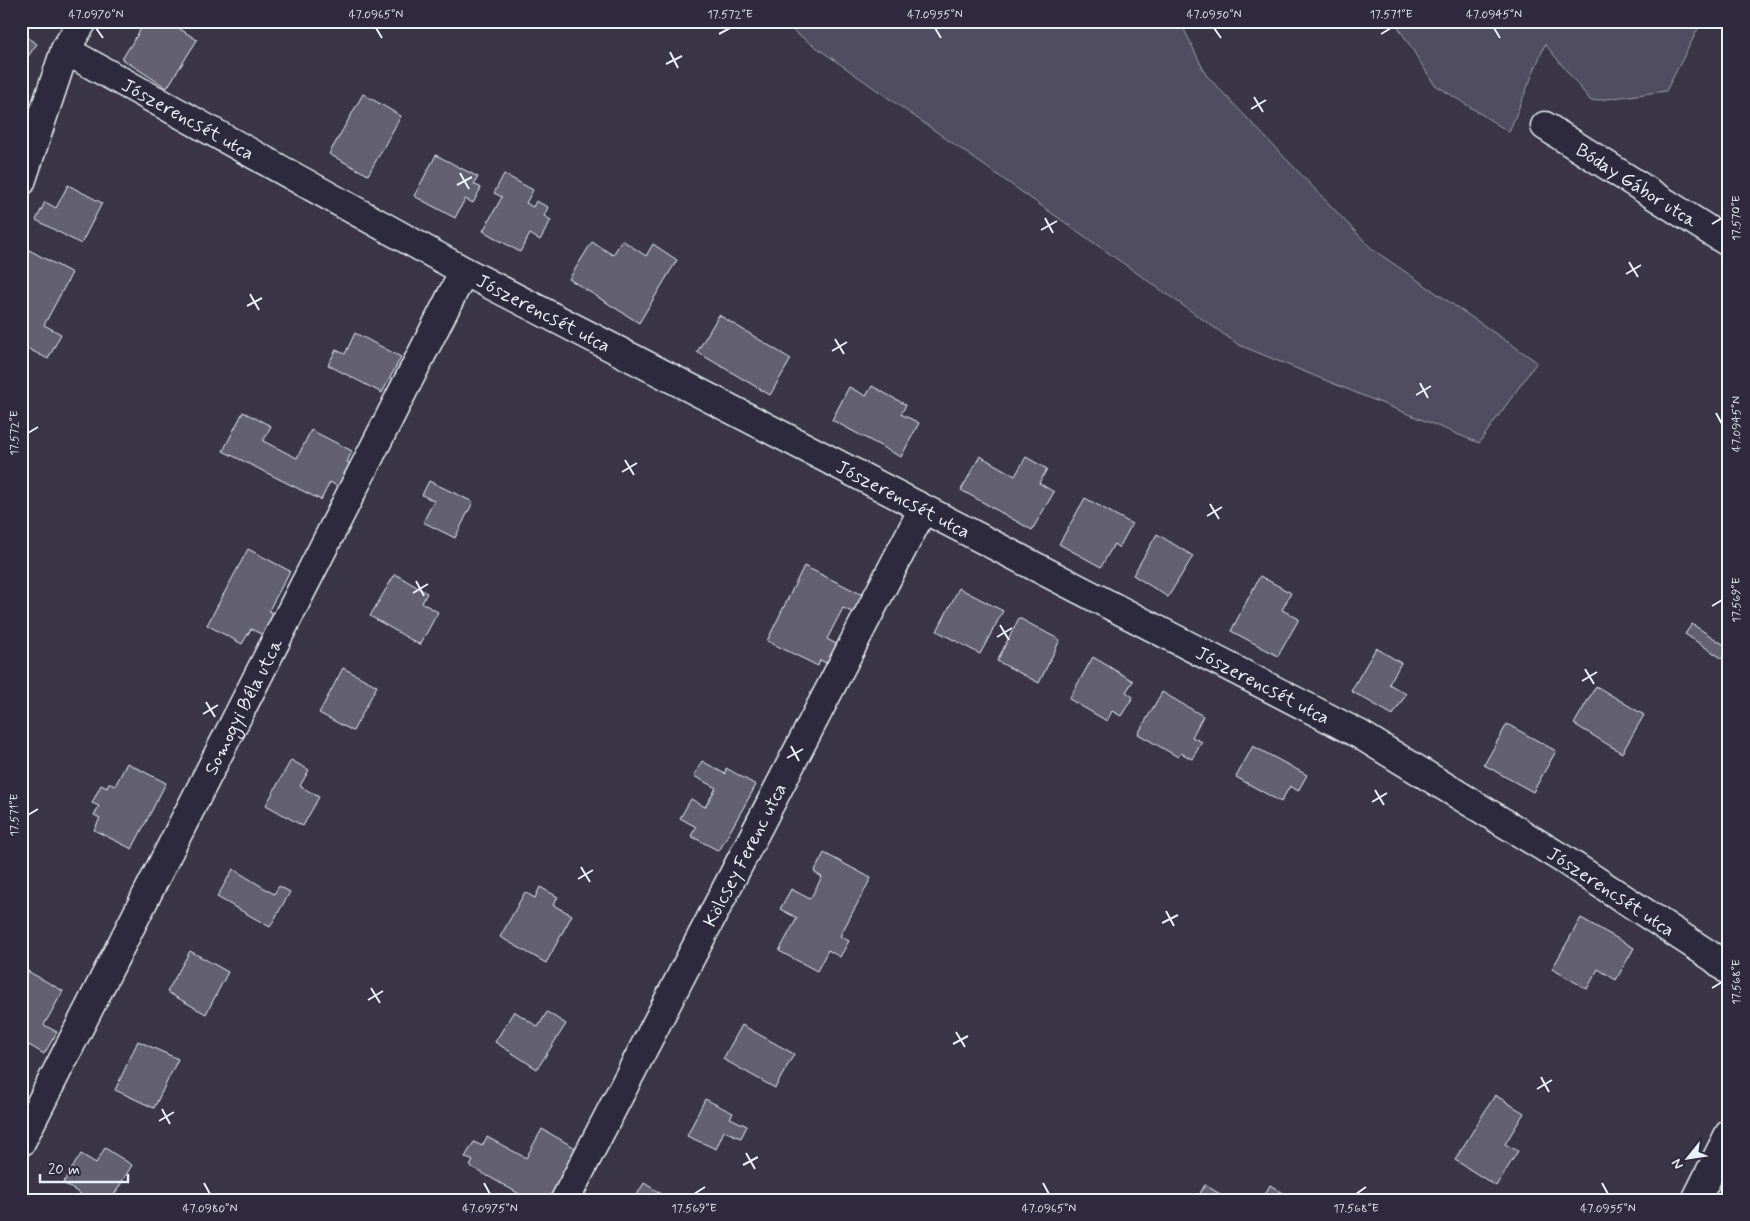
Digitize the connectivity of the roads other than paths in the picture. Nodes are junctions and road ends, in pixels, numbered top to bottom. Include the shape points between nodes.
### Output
1 (83, 21) edge
2 (65, 50) junction
3 (1545, 126) dead end
4 (22, 181) edge
5 (1729, 243) edge
6 (464, 271) junction
7 (923, 509) junction
8 (1729, 971) edge
9 (1729, 1134) edge
10 (21, 1142) edge
11 (565, 1200) edge
12 (1696, 1200) edge

1 - 2 street
2 - 4 street
2 - 6 street, Jószerencsét utca
3 - 5 street, Bóday Gábor utca
6 - 7 street, Jószerencsét utca
6 - 10 street, Somogyi Béla utca
7 - 8 street, Jószerencsét utca via 1359,734 1563,859
7 - 11 street, Kölcsey Ferenc utca
9 - 12 street

